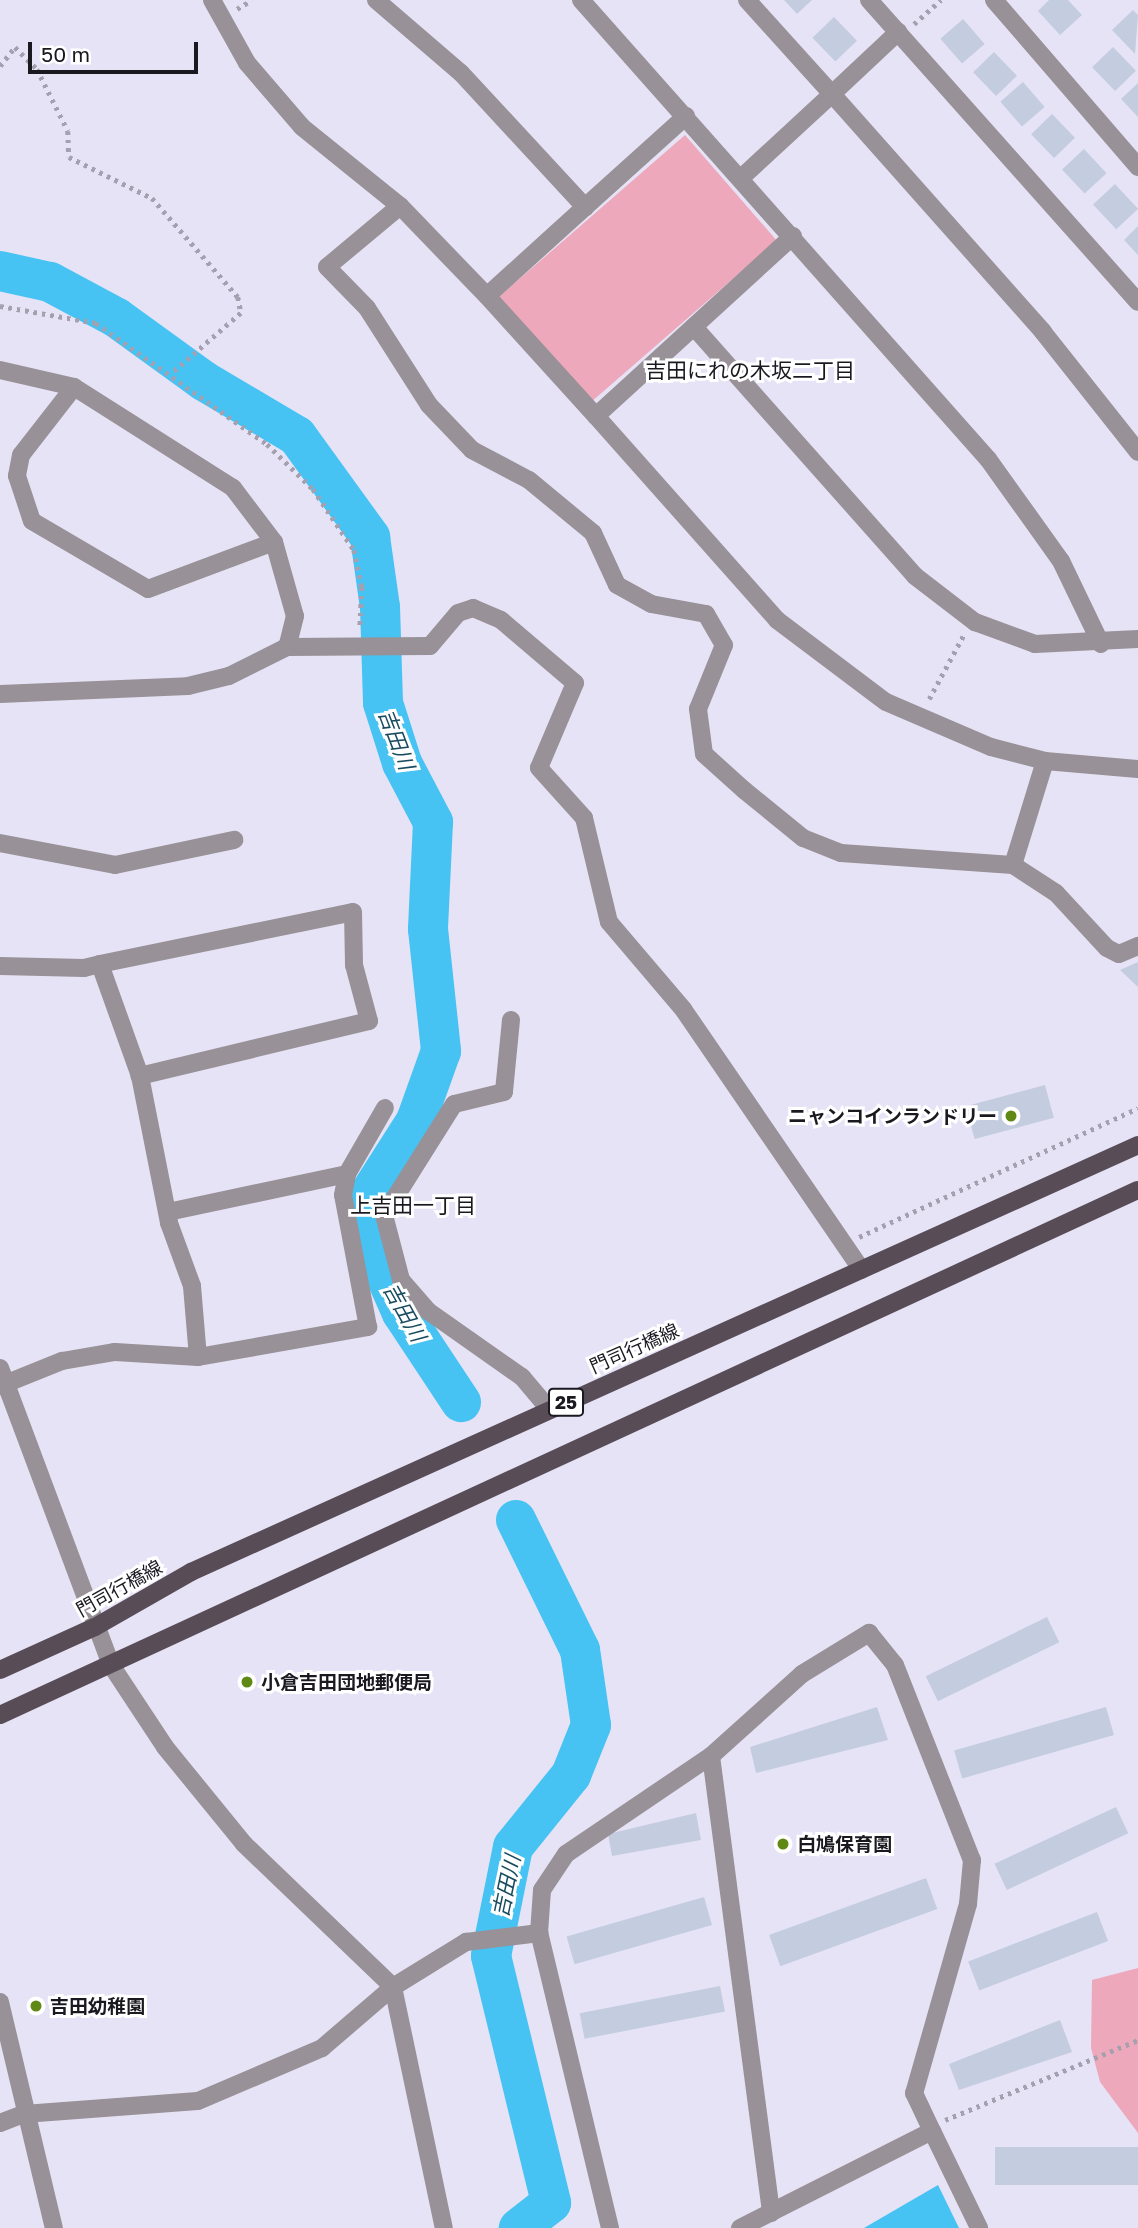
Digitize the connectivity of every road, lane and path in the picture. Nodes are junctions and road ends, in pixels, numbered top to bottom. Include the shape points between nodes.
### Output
1 (212, 0) edge
2 (253, 0) edge
3 (376, 0) edge
4 (581, 0) edge
5 (747, 0) edge
6 (869, 0) edge
7 (941, 0) edge
8 (994, 0) edge
9 (230, 13) dead end
10 (905, 29) junction
11 (0, 66) edge
12 (832, 94) junction
13 (686, 116) junction
14 (1138, 167) edge
15 (741, 178) junction
16 (400, 205) junction
17 (585, 207) junction
18 (793, 236) junction
19 (487, 296) junction
20 (1138, 302) edge
21 (0, 306) edge
22 (694, 327) junction
23 (0, 370) edge
24 (171, 374) junction
25 (74, 387) junction
26 (596, 416) junction
27 (1138, 452) edge
28 (274, 542) junction
29 (972, 620) junction
30 (1138, 639) edge
31 (1101, 644) junction
32 (287, 648) junction
33 (363, 648) junction
34 (0, 694) edge
35 (920, 718) junction
36 (1045, 761) junction
37 (1138, 769) edge
38 (234, 840) dead end
39 (0, 843) edge
40 (1013, 865) junction
41 (1138, 946) edge
42 (100, 964) junction
43 (0, 965) edge
44 (511, 1020) dead end
45 (140, 1076) junction
46 (385, 1108) dead end
47 (1138, 1108) edge
48 (1138, 1145) edge
49 (347, 1174) junction
50 (1138, 1190) edge
51 (168, 1212) junction
52 (845, 1244) junction
53 (862, 1270) junction
54 (198, 1357) junction
55 (2, 1380) edge
56 (550, 1409) junction
57 (94, 1627) junction
58 (111, 1665) junction
59 (0, 1670) edge
60 (0, 1715) edge
61 (711, 1756) junction
62 (539, 1933) junction
63 (393, 1987) junction
64 (0, 2003) edge
65 (1138, 2040) edge
66 (24, 2114) junction
67 (0, 2123) edge
68 (938, 2126) junction
69 (771, 2213) junction
70 (54, 2228) edge
71 (444, 2228) edge
72 (610, 2228) edge
73 (740, 2228) edge
74 (979, 2228) edge

1 - 16 street via 247,63 302,127
2 - 9 path
3 - 17 street via 461,73
4 - 13 street
5 - 12 street
6 - 10 street
7 - 10 path
8 - 14 street
10 - 12 street
10 - 20 street
11 - 24 path via 15,47 37,69 68,131 69,158 152,198 238,297 241,313
12 - 15 street
12 - 27 street via 1043,332
13 - 15 street
13 - 17 street
15 - 18 street
16 - 19 street
16 - 40 street via 327,267 367,307 429,405 472,450 529,480 593,533 617,585 651,604 706,614 724,645 698,709 704,754 803,838 841,853
17 - 19 street
18 - 22 street
18 - 31 street via 988,459 1061,561
19 - 26 street
21 - 24 path via 96,323
22 - 26 street
22 - 29 street via 915,576
23 - 25 street
24 - 33 path via 267,444 313,489 354,550 362,586
25 - 28 street via 233,488
25 - 28 street via 21,455 17,476 32,522 148,589
26 - 35 street via 777,620 832,665
28 - 32 street via 295,616
29 - 31 street via 1035,644
29 - 35 path
30 - 31 street
32 - 33 street
32 - 34 street via 229,676 188,686
33 - 52 street via 430,646 458,613 473,608 501,620 575,683 540,768 584,817 608,922 683,1009
35 - 36 street
36 - 37 street
36 - 40 street
38 - 39 street via 115,865
40 - 41 street via 1056,893 1107,947 1119,954
42 - 43 street
42 - 45 street
42 - 45 street via 353,912 354,965 369,1021
44 - 56 street via 504,1092 454,1104 384,1215 389,1245 410,1290 428,1311 522,1377
45 - 51 street
46 - 49 street
47 - 52 path
48 - 53 main road, 門司行橋線 / 25
49 - 51 street
49 - 54 street via 346,1235 369,1327
50 - 58 main road, 25
51 - 54 street via 192,1286
52 - 53 street
53 - 56 main road, 門司行橋線 / 25
54 - 55 street via 115,1352 62,1361
55 - 57 street
56 - 57 main road, 門司行橋線 / 25 via 191,1572
57 - 58 street
57 - 59 main road, 門司行橋線 / 25
58 - 60 main road, 25
58 - 63 street via 165,1747 244,1844
61 - 62 street via 566,1854 542,1889
61 - 68 street via 802,1674 869,1633 895,1665 972,1860 968,1904 915,2093
61 - 69 street
62 - 63 street via 467,1942
62 - 72 street
63 - 66 street via 323,2048 198,2101
63 - 71 street
64 - 66 street
65 - 68 path
66 - 67 street
66 - 70 street
68 - 69 street
68 - 74 street
69 - 73 street

